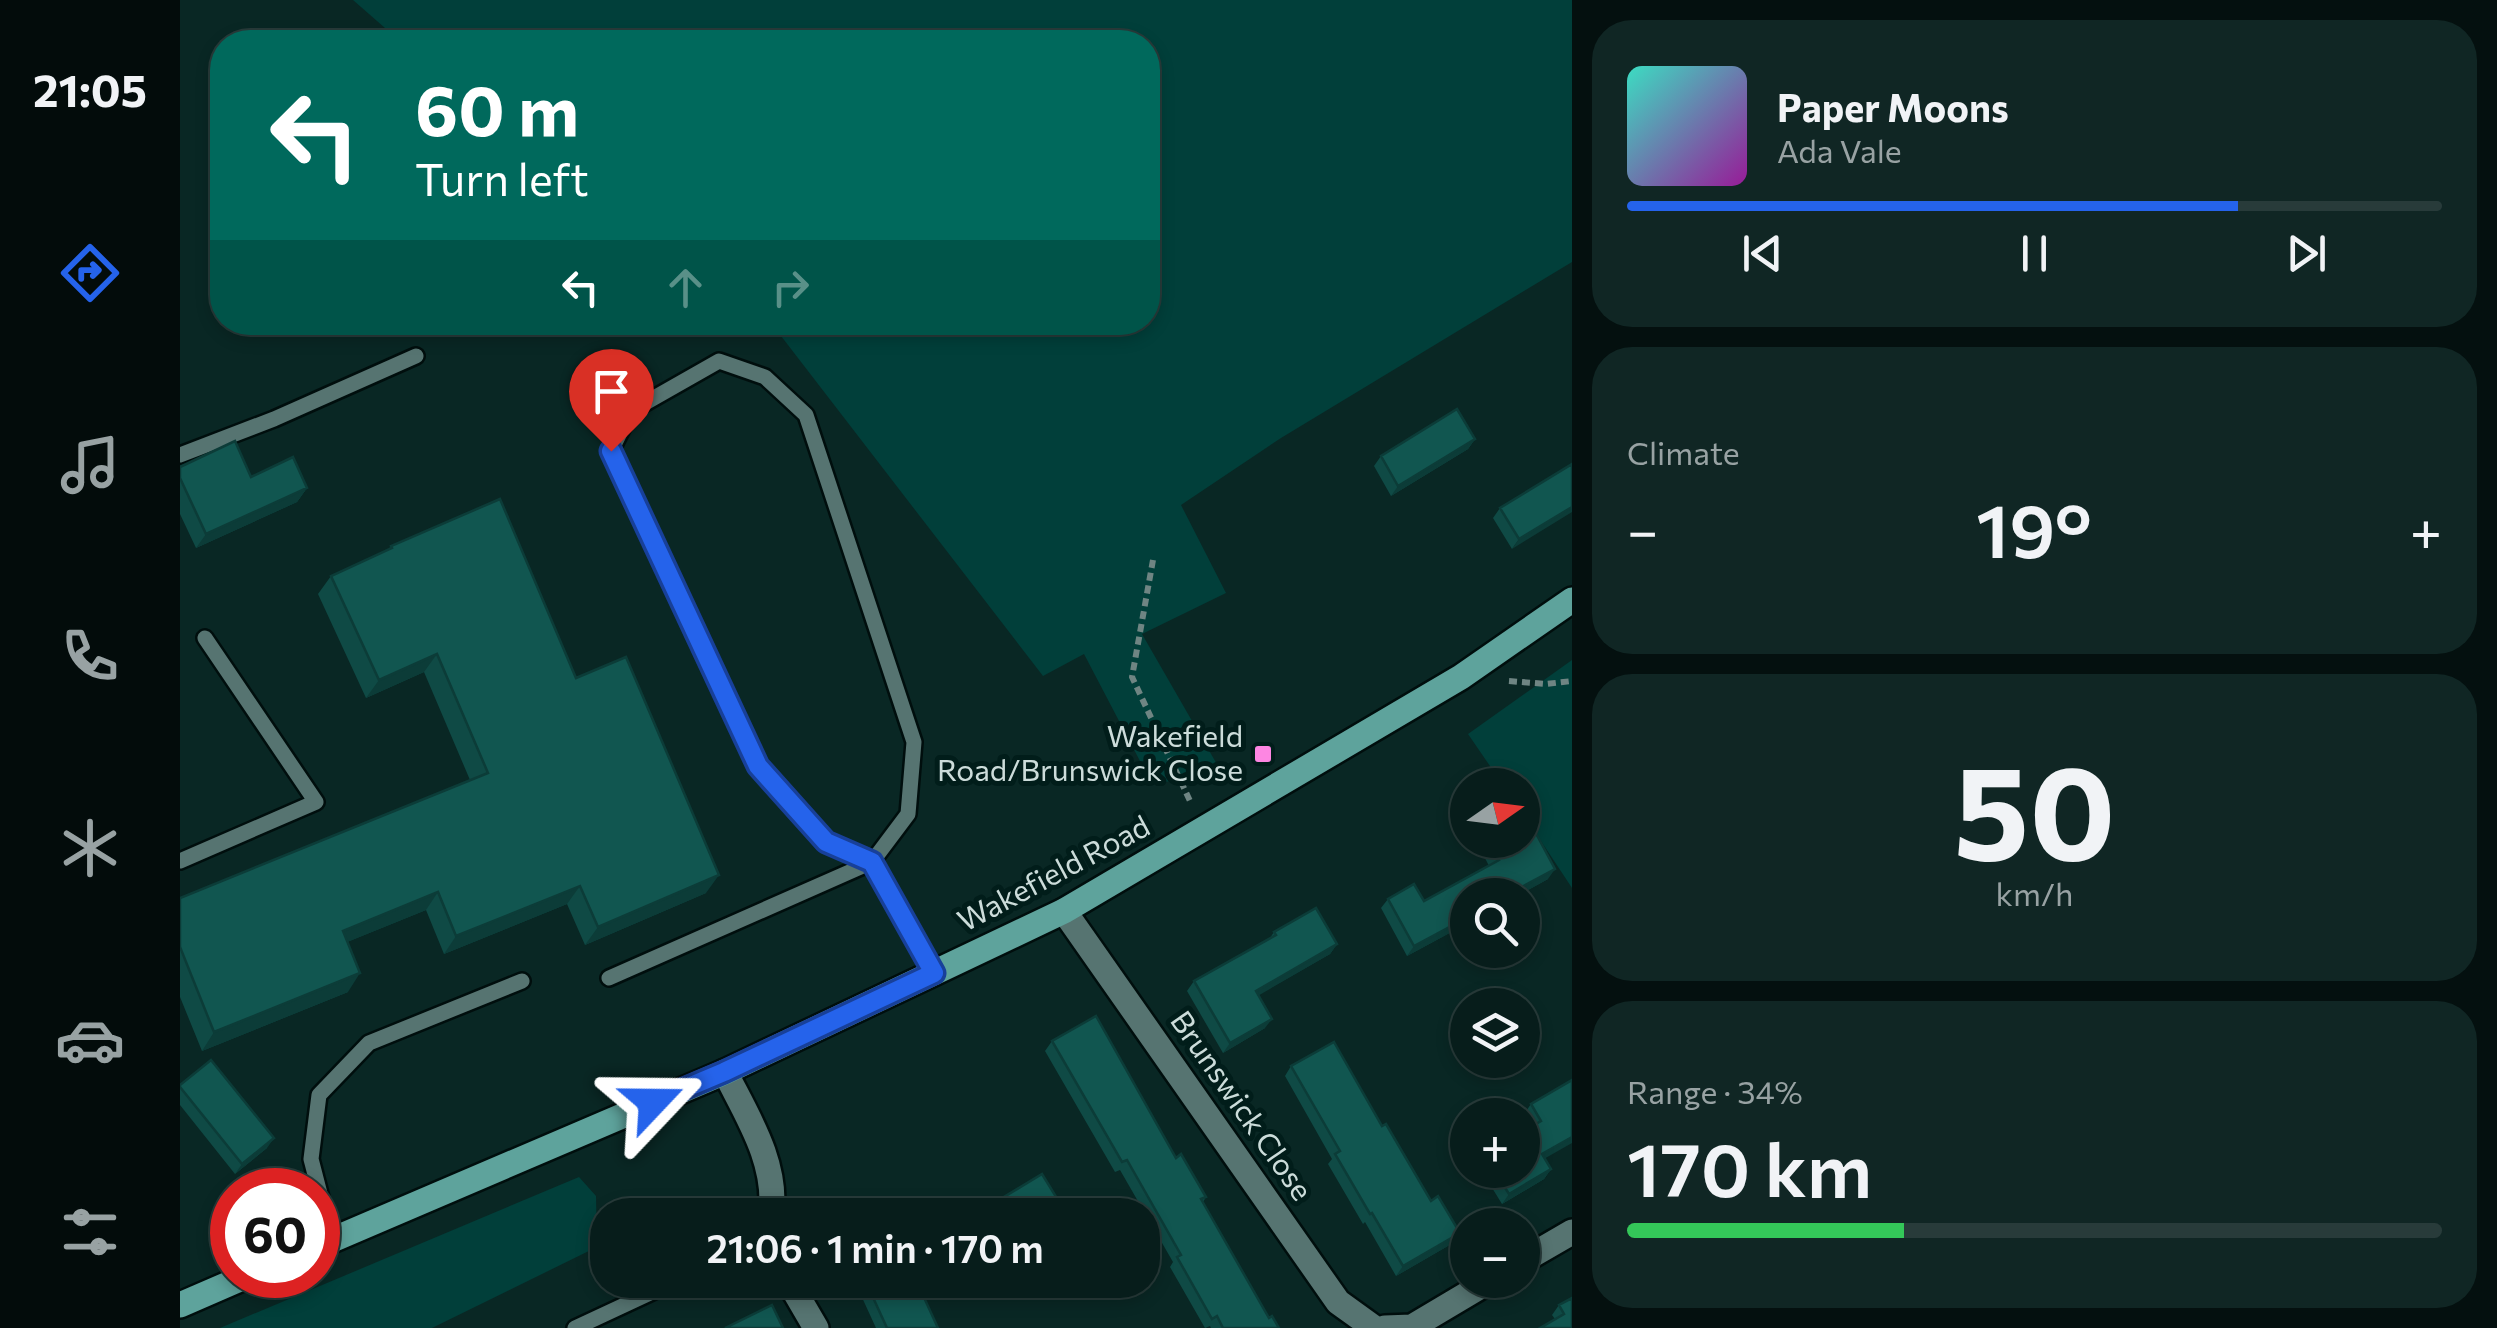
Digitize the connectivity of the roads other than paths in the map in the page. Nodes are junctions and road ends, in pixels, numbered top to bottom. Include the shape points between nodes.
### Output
1 (416, 356) dead end
2 (180, 455) edge
3 (1572, 600) edge
4 (205, 638) dead end
5 (180, 861) edge
6 (872, 862) junction
7 (1064, 912) junction
8 (934, 973) junction
9 (609, 978) dead end
10 (522, 981) dead end
11 (724, 1072) junction
12 (313, 1168) edge
13 (772, 1198) edge
14 (1572, 1232) edge
15 (340, 1237) edge
16 (1540, 1251) edge
17 (210, 1291) edge
18 (640, 1298) edge
19 (798, 1298) edge
20 (1460, 1298) edge
21 (180, 1304) edge
22 (576, 1328) edge
23 (816, 1328) edge
24 (1374, 1328) edge
25 (1385, 1328) edge

1 - 2 lane
3 - 7 main road, Wakefield Road via 1461,677
4 - 5 lane via 316,802
6 - 6 lane via 826,842 758,766 611,451 632,411 719,360 766,377 806,415 914,742 908,814
6 - 8 lane
6 - 9 lane
7 - 8 main road, Wakefield Road
7 - 24 street, Brunswick Close via 1338,1302
8 - 11 main road, Wakefield Road
10 - 12 lane via 369,1043 319,1095
11 - 13 street via 770,1169
11 - 15 main road, Wakefield Road
14 - 16 street
17 - 21 main road
18 - 22 lane
19 - 23 street
20 - 25 street via 1412,1326

